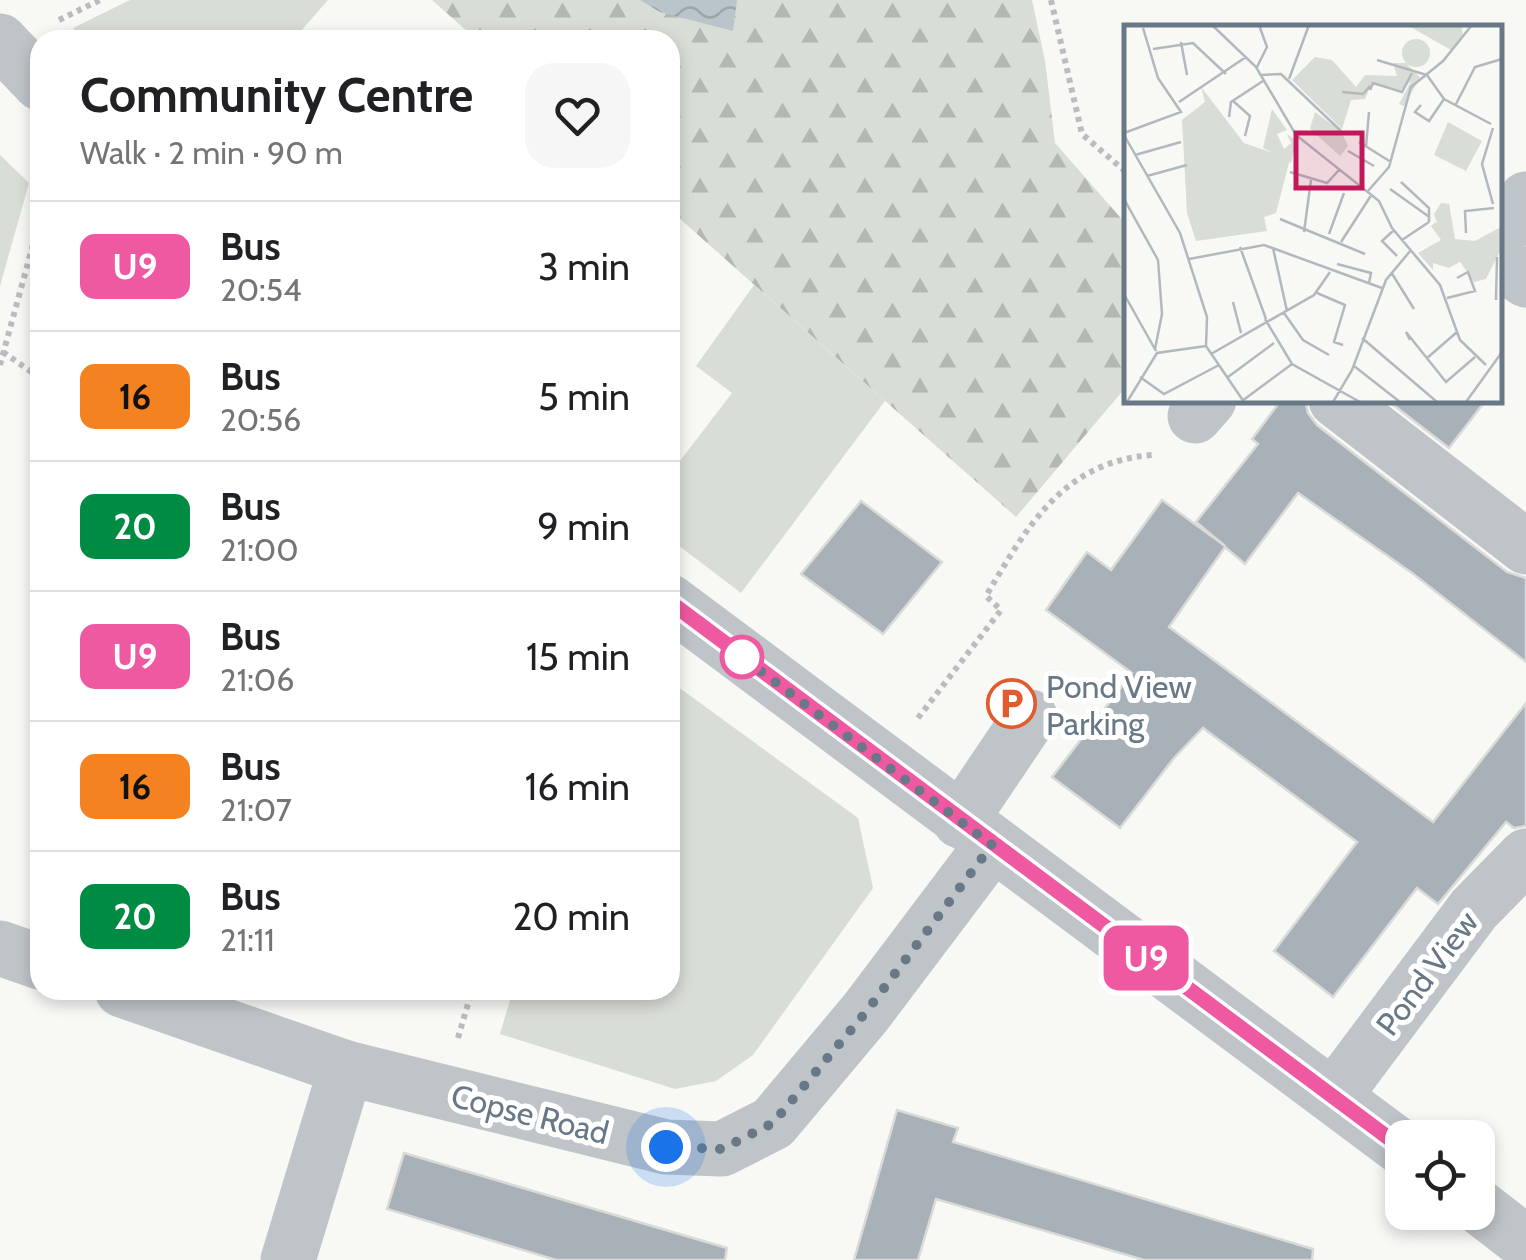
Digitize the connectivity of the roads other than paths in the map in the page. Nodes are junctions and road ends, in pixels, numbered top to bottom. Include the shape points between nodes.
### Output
1 (0, 41) edge
2 (30, 72) edge
3 (1526, 198) edge
4 (1501, 233) edge
5 (1501, 263) edge
6 (1526, 280) edge
7 (1339, 402) edge
8 (1526, 547) edge
9 (680, 610) edge
10 (1030, 717) dead end
11 (976, 833) junction
12 (1526, 856) edge
13 (0, 948) edge
14 (30, 958) edge
15 (155, 1000) edge
16 (346, 1068) junction
17 (1334, 1096) junction
18 (1385, 1135) edge
19 (1495, 1219) edge
20 (1526, 1243) edge
21 (288, 1260) edge

1 - 2 street
3 - 4 street
5 - 6 street
7 - 8 street
9 - 11 street
10 - 11 street, Copse Road
11 - 16 street, Copse Road via 866,1012 773,1123 722,1149 666,1147
11 - 17 street
12 - 17 street, Pond View via 1474,909
13 - 14 street
15 - 16 street, Copse Road
16 - 21 street
17 - 18 street
19 - 20 street

